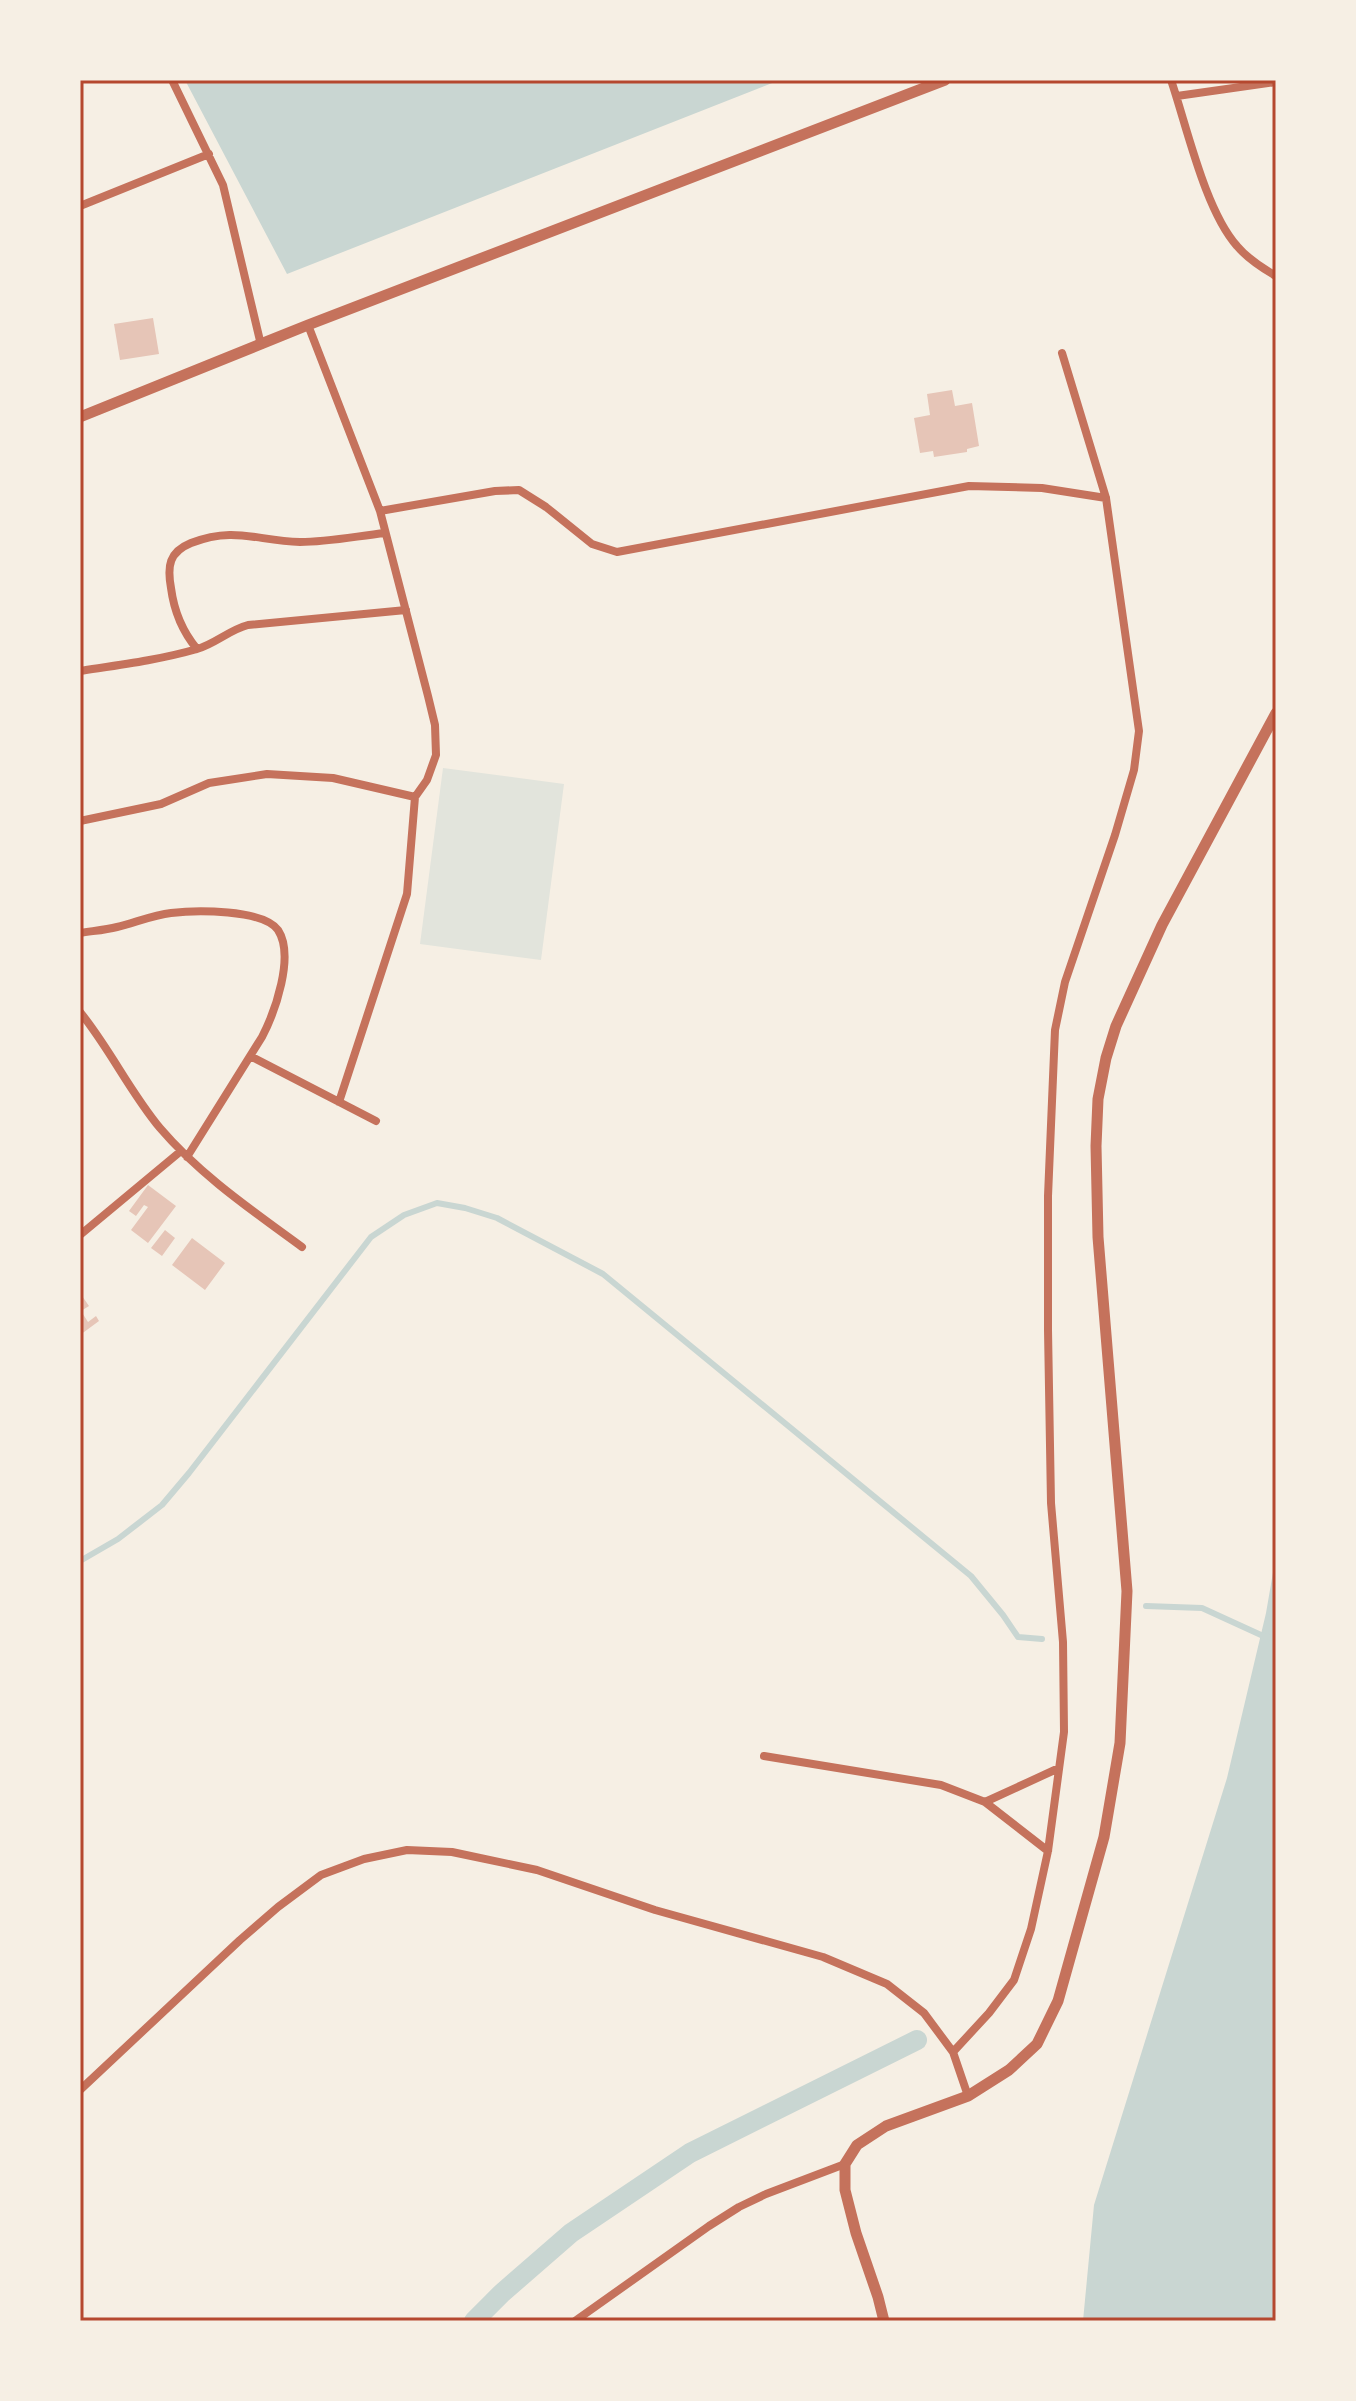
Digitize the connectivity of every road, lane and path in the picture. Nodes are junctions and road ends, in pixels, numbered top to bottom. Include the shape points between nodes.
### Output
1 (172, 80) edge
2 (945, 80) edge
3 (1171, 80) edge
4 (1276, 82) edge
5 (1177, 96) junction
6 (209, 154) junction
7 (80, 206) edge
8 (1276, 276) edge
9 (308, 325) junction
10 (261, 345) junction
11 (1062, 353) dead end
12 (80, 417) edge
13 (1106, 498) junction
14 (380, 511) junction
15 (385, 533) junction
16 (406, 610) junction
17 (197, 649) junction
18 (80, 671) edge
19 (1276, 713) edge
20 (415, 797) junction
21 (80, 821) edge
22 (80, 933) edge
23 (80, 1012) edge
24 (250, 1056) junction
25 (339, 1102) junction
26 (376, 1121) dead end
27 (184, 1154) junction
28 (80, 1235) edge
29 (302, 1247) dead end
30 (764, 1756) dead end
31 (1059, 1768) junction
32 (985, 1802) junction
33 (1048, 1851) junction
34 (953, 2052) junction
35 (80, 2090) edge
36 (968, 2096) junction
37 (845, 2164) junction
38 (575, 2321) edge
39 (884, 2321) edge

1 - 6 street
2 - 9 street
3 - 5 street
4 - 5 street
5 - 8 street via 1212,206 1236,245
6 - 7 street
6 - 10 street via 223,185
9 - 10 street
9 - 14 street
10 - 12 street
11 - 13 street
13 - 14 street via 1042,488 969,486 617,552 592,544 519,490
13 - 31 street via 1139,731 1134,770 1065,982 1055,1030 1048,1300 1051,1503 1063,1642
14 - 15 street
15 - 16 street
15 - 17 street via 301,542 234,534 180,548 169,562 169,580 178,618
16 - 17 street via 248,625
16 - 20 street via 428,696 436,755
17 - 18 street
19 - 36 street via 1162,925 1106,1058 1098,1099 1096,1194 1127,1591 1120,1743 1104,1837 1058,2001 1037,2044
20 - 21 street via 333,778 267,774 216,782 161,804
20 - 25 street via 407,894
22 - 24 street via 170,913 231,912 277,928 285,955 280,988 273,1017
23 - 27 street via 147,1112
24 - 25 street
24 - 27 street
25 - 26 street
27 - 28 street
27 - 29 street
30 - 32 street via 941,1785
31 - 32 street
31 - 33 street
32 - 33 street
33 - 34 street via 1014,1980
34 - 35 street via 924,2013 887,1984 823,1957 537,1870 452,1852 407,1850 321,1875 240,1940
34 - 36 street
36 - 37 street via 886,2126 857,2145
37 - 38 street via 739,2207
37 - 39 street via 845,2190

